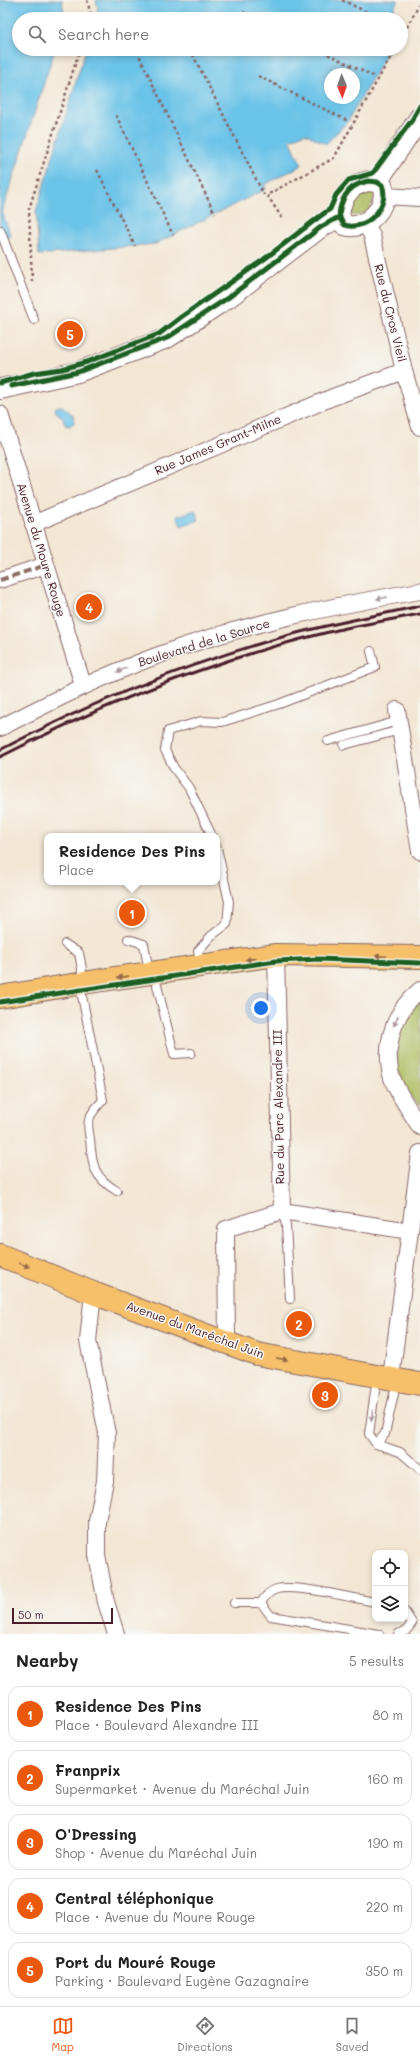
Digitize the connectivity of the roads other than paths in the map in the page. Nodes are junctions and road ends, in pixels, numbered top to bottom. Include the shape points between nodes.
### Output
1 (420, 117) edge
2 (380, 189) junction
3 (420, 198) edge
4 (339, 217) junction
5 (366, 222) junction
6 (0, 230) edge
7 (34, 320) dead end
8 (404, 371) junction
9 (0, 389) edge
10 (0, 414) edge
11 (420, 427) edge
12 (33, 524) junction
13 (46, 565) junction
14 (0, 580) edge
15 (420, 591) edge
16 (371, 651) dead end
17 (83, 685) junction
18 (398, 720) junction
19 (0, 728) edge
20 (328, 741) dead end
21 (344, 745) dead end
22 (211, 833) edge
23 (420, 851) edge
24 (220, 862) edge
25 (128, 940) dead end
26 (65, 944) dead end
27 (276, 955) junction
28 (420, 957) edge
29 (200, 966) junction
30 (152, 973) junction
31 (82, 983) junction
32 (420, 990) edge
33 (0, 997) edge
34 (191, 1053) dead end
35 (420, 1127) edge
36 (420, 1153) edge
37 (117, 1191) dead end
38 (282, 1210) junction
39 (410, 1231) junction
40 (0, 1255) edge
41 (92, 1293) junction
42 (290, 1300) dead end
43 (227, 1344) junction
44 (389, 1378) junction
45 (420, 1384) edge
46 (376, 1444) junction
47 (420, 1469) edge
48 (372, 1602) edge
49 (234, 1603) dead end
50 (261, 1603) junction
51 (408, 1616) edge
52 (416, 1625) edge
53 (116, 1634) edge
54 (379, 1634) edge
55 (398, 1634) edge

1 - 2 street via 413,137
2 - 3 street
2 - 4 street via 368,181 353,187 341,205
2 - 5 street via 381,206
4 - 5 street via 341,222 349,226
4 - 9 street via 321,227 229,297 167,338 78,372
5 - 8 street, Rue du Cros Vieil via 372,236
6 - 7 lane
8 - 11 street, Rue du Cros Vieil
8 - 12 street, Rue James Grant-Milne via 333,397
10 - 12 street, Avenue du Moure Rouge
12 - 13 street, Avenue du Moure Rouge
13 - 14 street
13 - 17 street, Avenue du Moure Rouge
15 -> 17 street, Boulevard de la Source via 334,606 233,631 159,655
16 - 22 lane via 375,667 279,704 222,722 201,721 168,731 165,750 174,768 189,788
17 - 19 street, Boulevard de la Source
18 - 20 lane
18 - 21 lane
18 - 23 street
24 - 29 lane via 229,902 227,924 211,936 198,951
25 - 30 lane via 144,944
26 - 31 lane via 79,953
28 -> 27 main road
27 -> 29 main road
27 - 38 street, Rue du Parc Alexandre III
29 - 30 main road
30 -> 31 main road
30 - 34 lane via 174,1054
31 - 33 main road
31 - 37 lane via 81,991 103,1100 88,1121 92,1160 96,1174 105,1184
32 -> 35 street via 400,1012 389,1038 390,1071
36 - 39 street
38 - 39 street
38 - 42 lane via 286,1225
38 - 43 street via 226,1229
39 - 44 street
40 -> 41 main road, Avenue du Maréchal Juin
41 - 43 main road, Avenue du Maréchal Juin
41 - 53 street via 88,1341 107,1433 105,1481 97,1521 97,1555 106,1602
43 -> 44 main road, Avenue du Maréchal Juin via 257,1354
44 - 45 main road, Avenue du Maréchal Juin
44 - 46 lane via 385,1434
44 -> 46 lane via 369,1434
46 - 47 lane via 400,1452
48 - 50 lane via 290,1588 276,1589 265,1595
49 - 50 lane
50 - 54 lane via 271,1616
51 - 52 lane
52 - 55 lane

